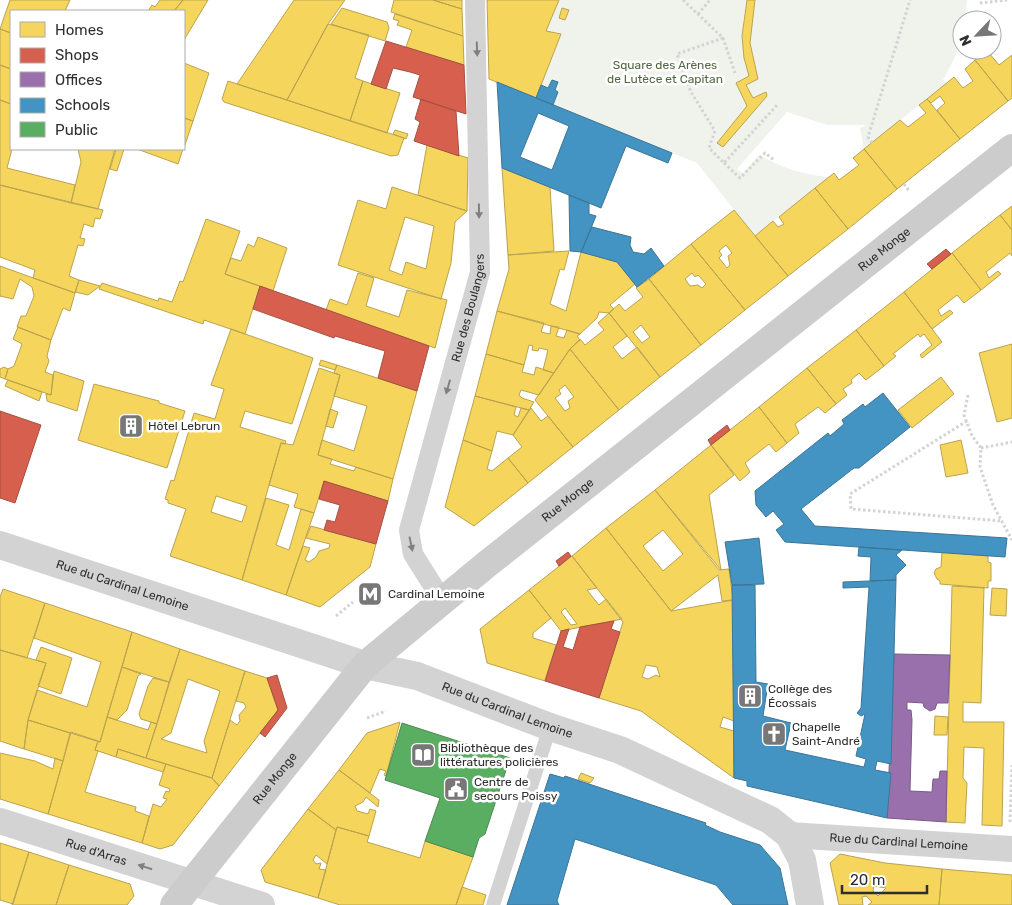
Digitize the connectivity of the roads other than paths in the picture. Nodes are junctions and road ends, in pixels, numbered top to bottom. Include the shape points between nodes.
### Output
1 (475, 0) edge
2 (1012, 148) edge
3 (0, 545) edge
4 (442, 600) junction
5 (364, 666) junction
6 (550, 727) junction
7 (0, 821) edge
8 (789, 835) junction
9 (1011, 837) edge
10 (192, 882) junction
11 (174, 905) edge
12 (262, 905) edge
13 (493, 905) edge
14 (810, 905) edge

1 -> 4 street, Rue des Boulangers via 480,272 409,530 413,554
2 - 4 main road, Rue Monge
3 - 5 street, Rue du Cardinal Lemoine
4 - 5 main road, Rue Monge
5 - 6 street, Rue du Cardinal Lemoine via 417,676
5 - 10 main road, Rue Monge
6 - 8 street, Rue du Cardinal Lemoine via 620,750 770,820
6 - 13 lane
10 -> 7 street, Rue d'Arras
8 - 9 street, Rue du Cardinal Lemoine
8 - 14 street via 802,860
10 - 11 main road, Rue Monge
10 - 12 street, Rue d'Arras

